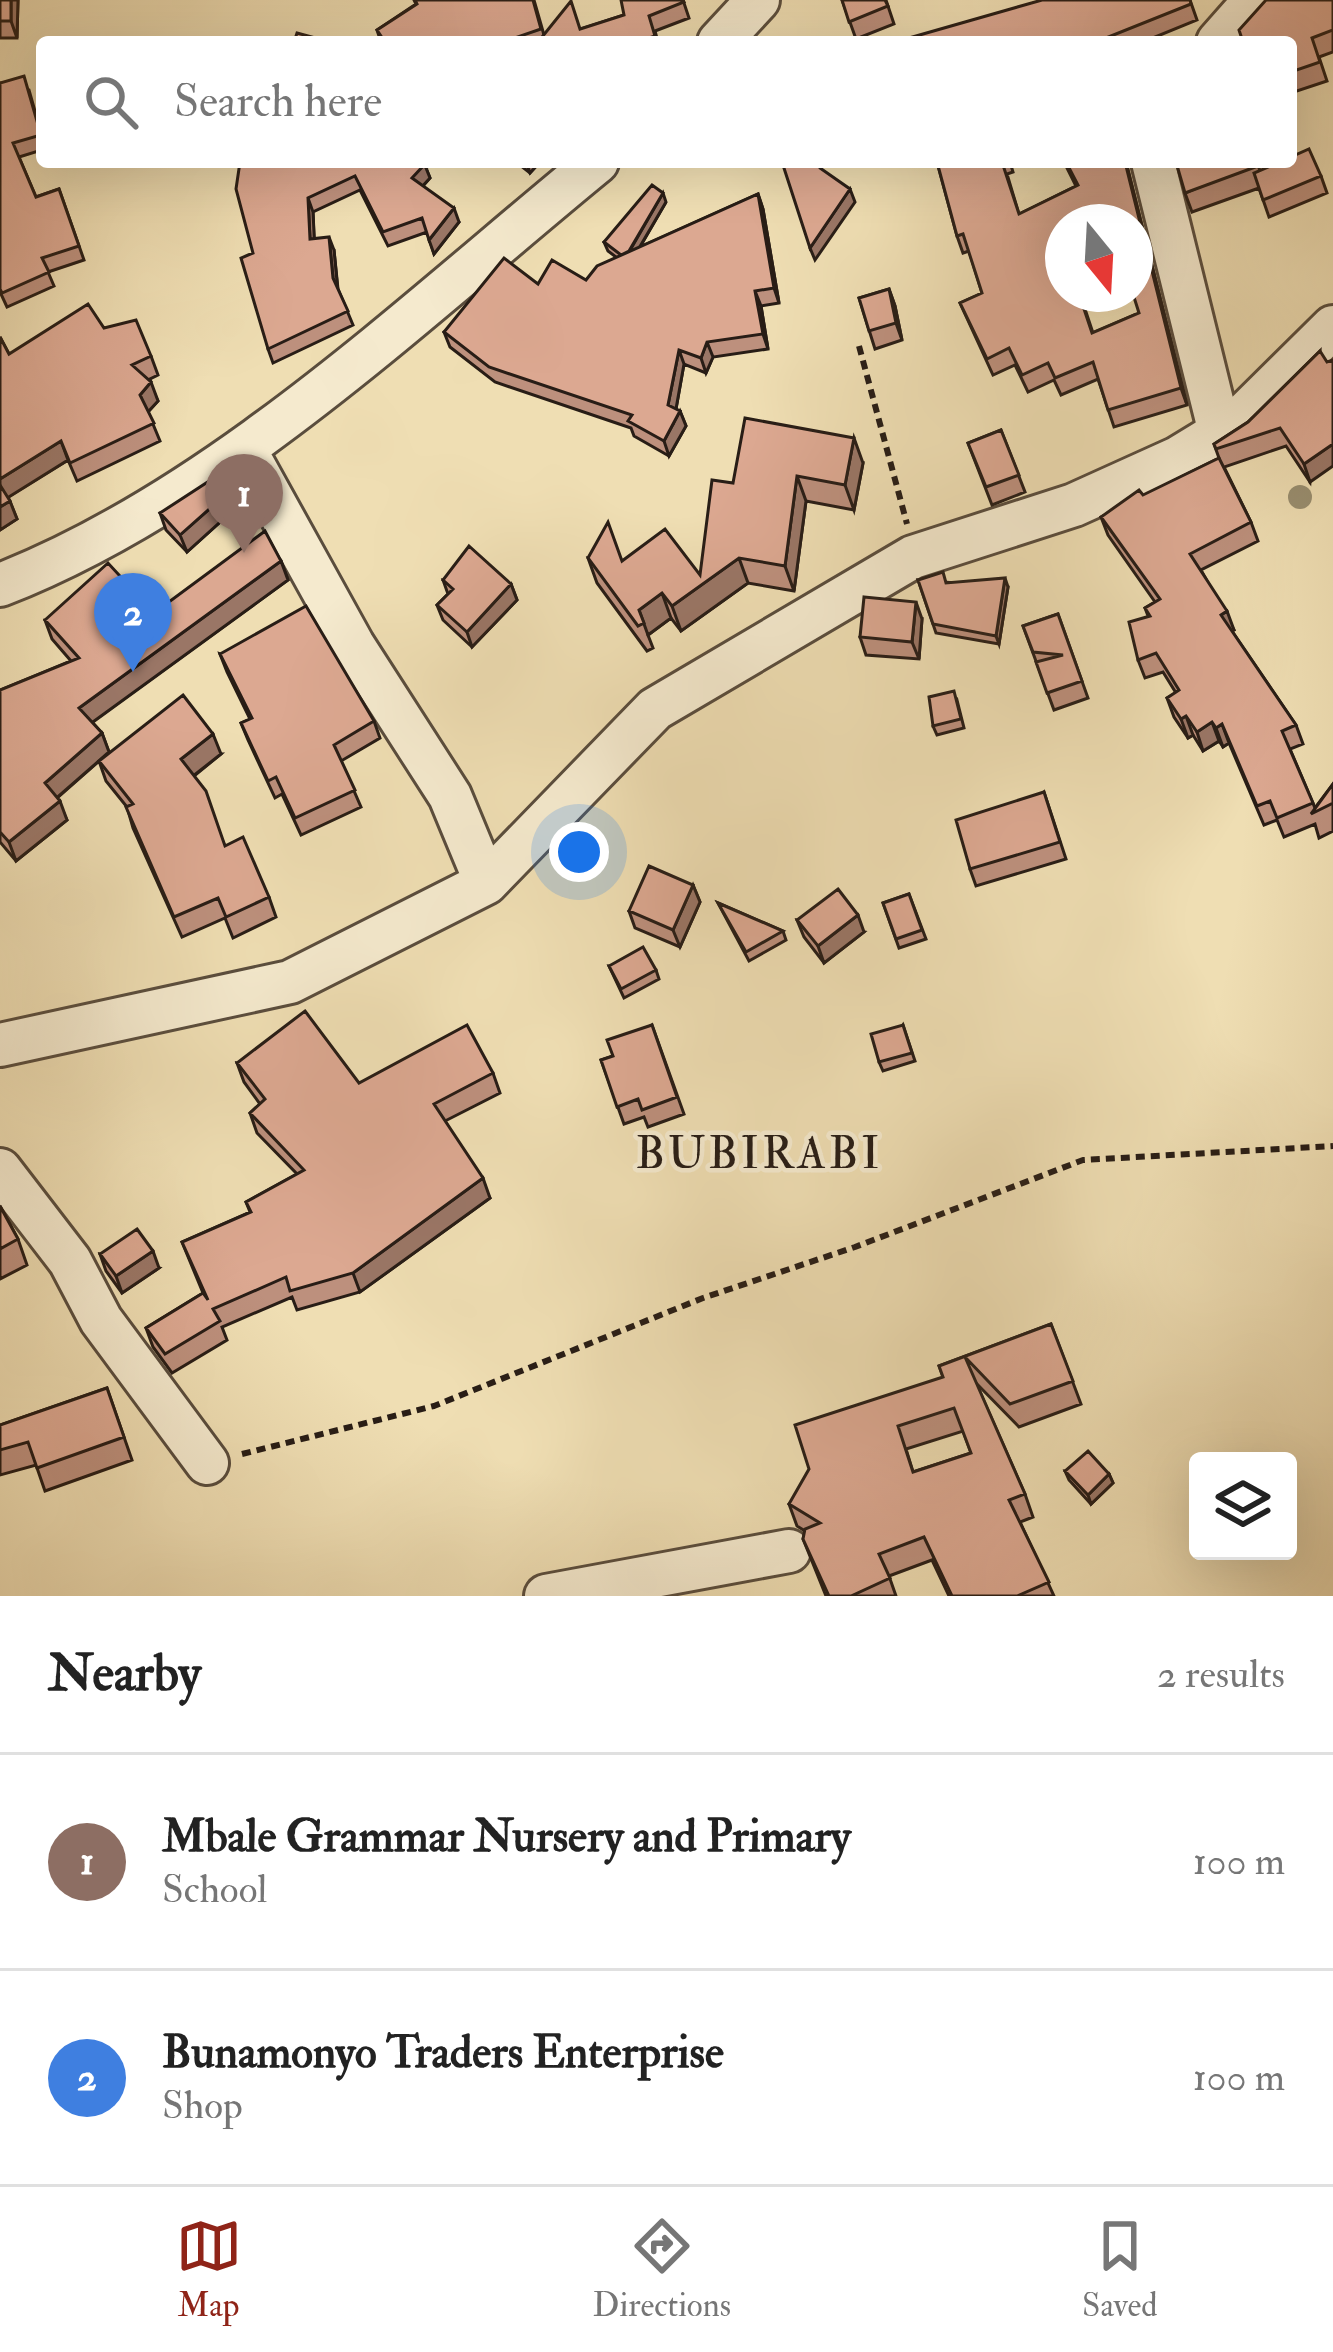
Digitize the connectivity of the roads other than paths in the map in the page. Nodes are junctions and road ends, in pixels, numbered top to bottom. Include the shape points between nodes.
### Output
1 (758, 0) edge
2 (1255, 0) edge
3 (725, 36) edge
4 (1223, 36) edge
5 (590, 168) edge
6 (1154, 168) edge
7 (1333, 328) edge
8 (1220, 433) junction
9 (244, 448) junction
10 (0, 585) edge
11 (486, 883) junction
12 (0, 1045) edge
13 (0, 1170) edge
14 (207, 1463) road end
15 (789, 1551) dead end
16 (735, 1579) edge
17 (546, 1596) edge

1 - 3 street
2 - 4 street
5 - 9 street
6 - 8 street
7 - 8 street
8 - 11 street via 1129,483 914,557 656,710
9 - 10 street via 76,555
9 - 11 street via 353,645 450,796
11 - 12 street via 290,982
13 - 14 street
15 - 16 street
16 - 17 street

